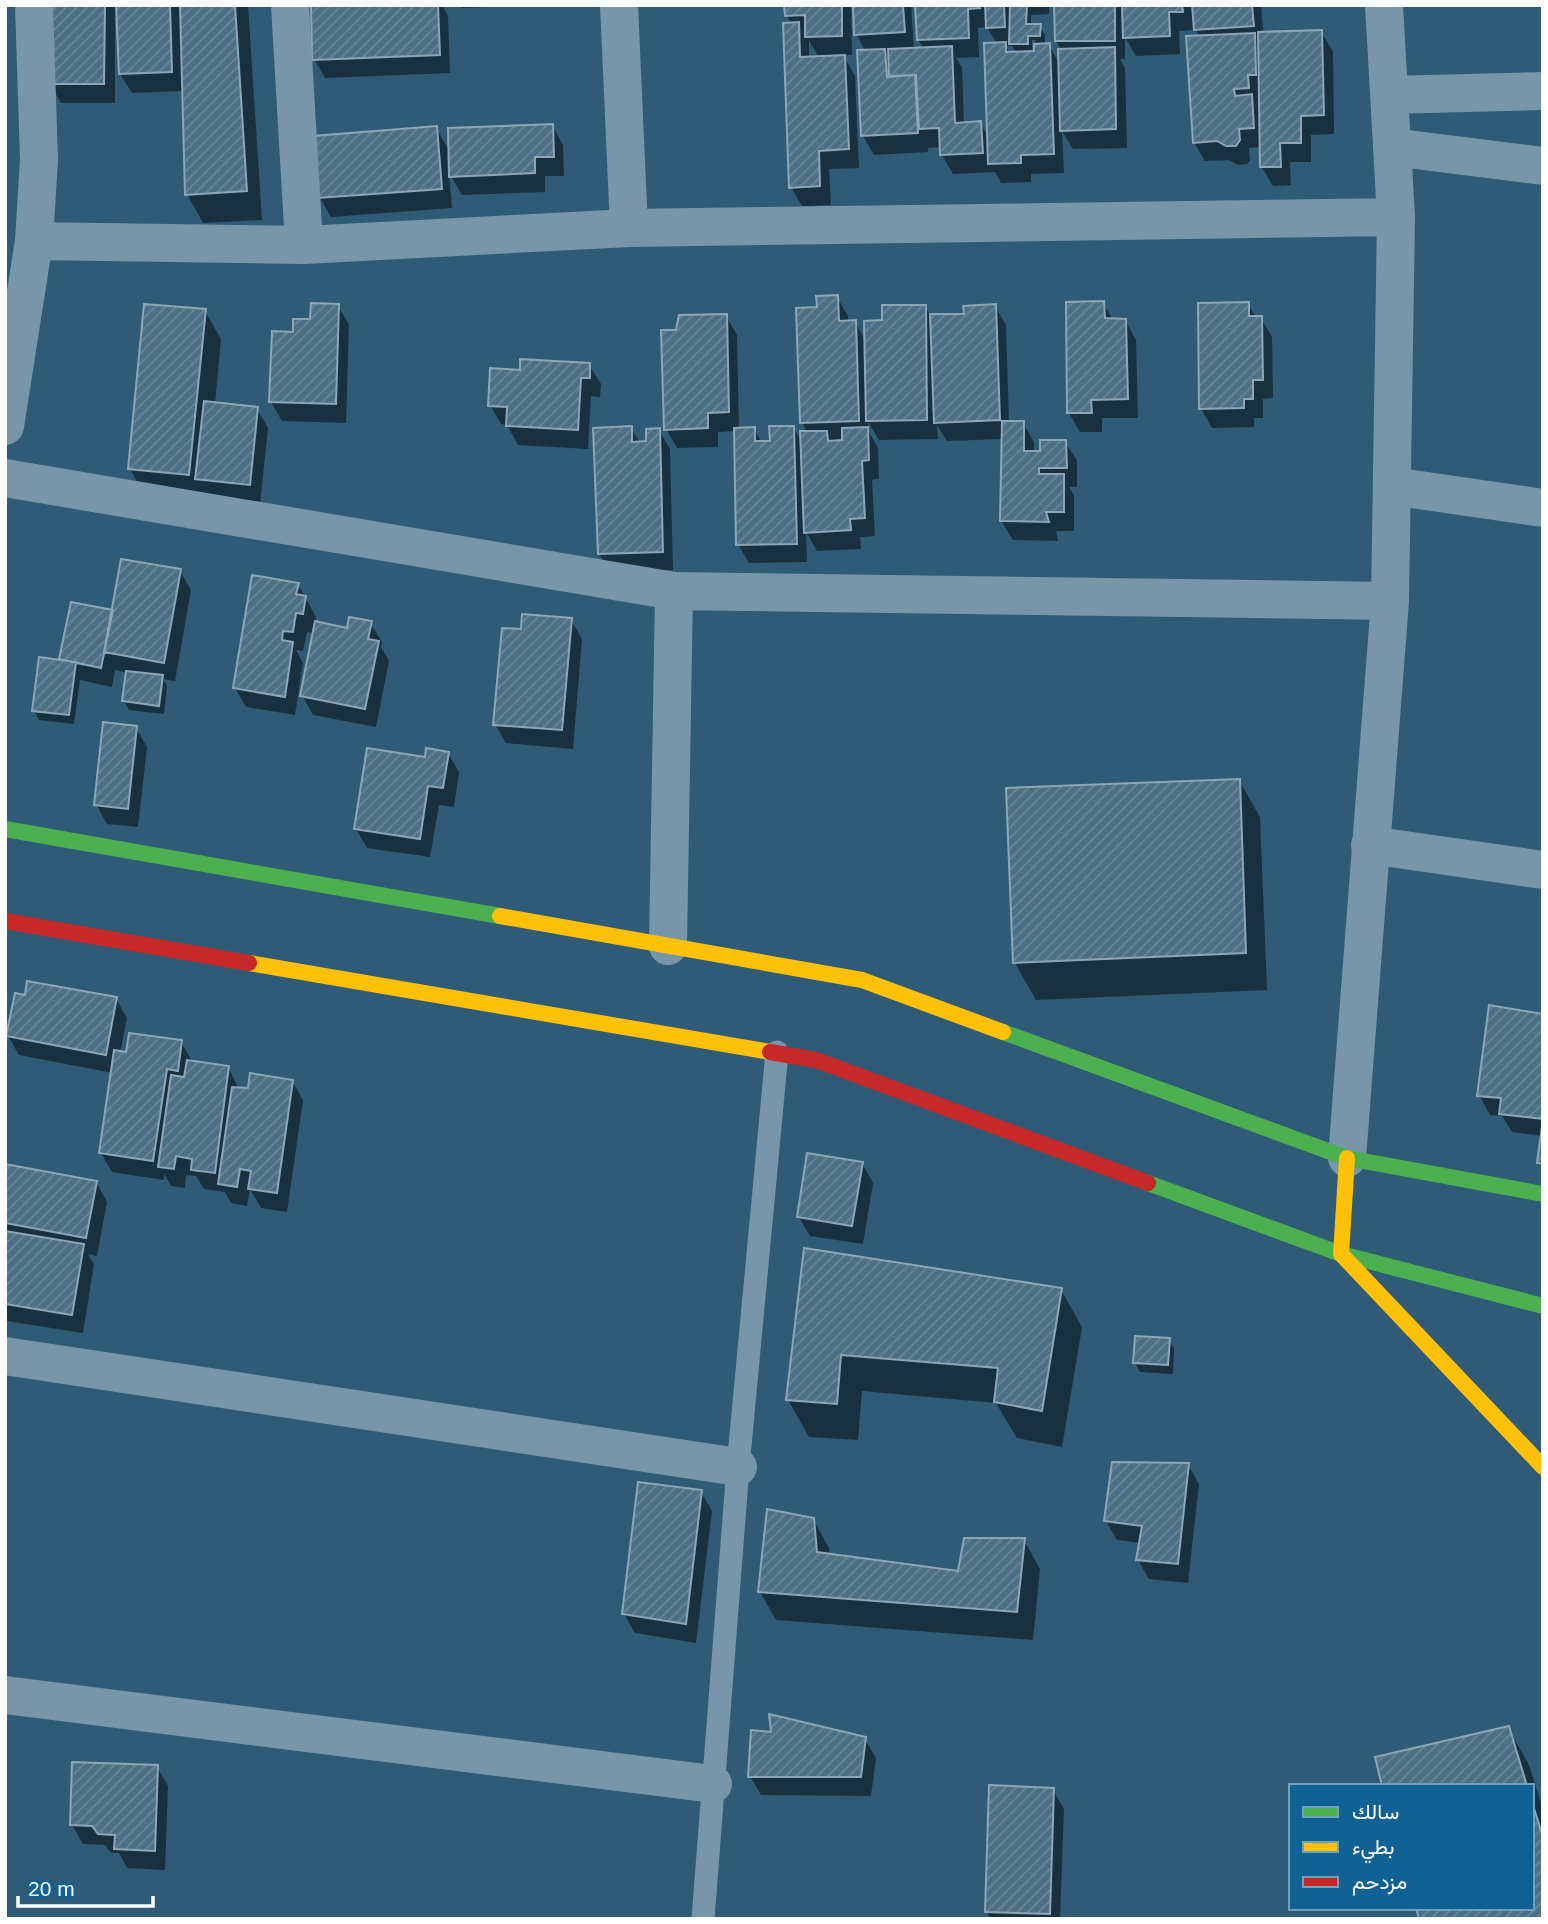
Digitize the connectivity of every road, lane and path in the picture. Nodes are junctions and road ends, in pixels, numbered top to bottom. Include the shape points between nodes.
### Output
1 (34, 5) edge
2 (290, 5) edge
3 (619, 5) edge
4 (1384, 5) edge
5 (1543, 91) edge
6 (1389, 95) junction
7 (1392, 147) junction
8 (22, 159) edge
9 (1543, 166) edge
10 (1396, 217) junction
11 (629, 228) junction
12 (34, 242) junction
13 (304, 245) junction
14 (5, 426) edge
15 (5, 478) edge
16 (1392, 486) junction
17 (1543, 508) edge
18 (674, 591) junction
19 (1390, 601) junction
20 (5, 830) edge
21 (1370, 845) junction
22 (1543, 870) edge
23 (5, 921) edge
24 (668, 946) junction
25 (777, 1052) junction
26 (1347, 1158) junction
27 (1543, 1194) edge
28 (1340, 1254) junction
29 (1543, 1306) edge
30 (5, 1356) edge
31 (738, 1467) junction
32 (1543, 1467) edge
33 (5, 1695) edge
34 (713, 1784) junction
35 (703, 1919) edge

1 - 8 street
2 - 13 street
3 - 11 street
4 - 6 street
5 - 6 street
6 - 7 street
7 - 9 street
7 - 10 street
8 - 12 street
10 - 11 street
10 - 16 street
11 - 13 street
12 - 13 street
12 - 14 street
15 - 18 street
16 - 17 street
16 - 19 street
18 - 19 street
18 - 24 street
19 - 21 street
20 - 24 main road
21 - 22 street
21 - 26 street
23 - 25 main road
24 - 26 main road via 862,980
25 - 28 main road via 816,1060
25 - 31 lane
26 - 27 main road
26 - 28 main road
28 - 29 main road
28 - 32 main road
30 - 31 street
31 - 34 lane
33 - 34 street
34 - 35 lane

